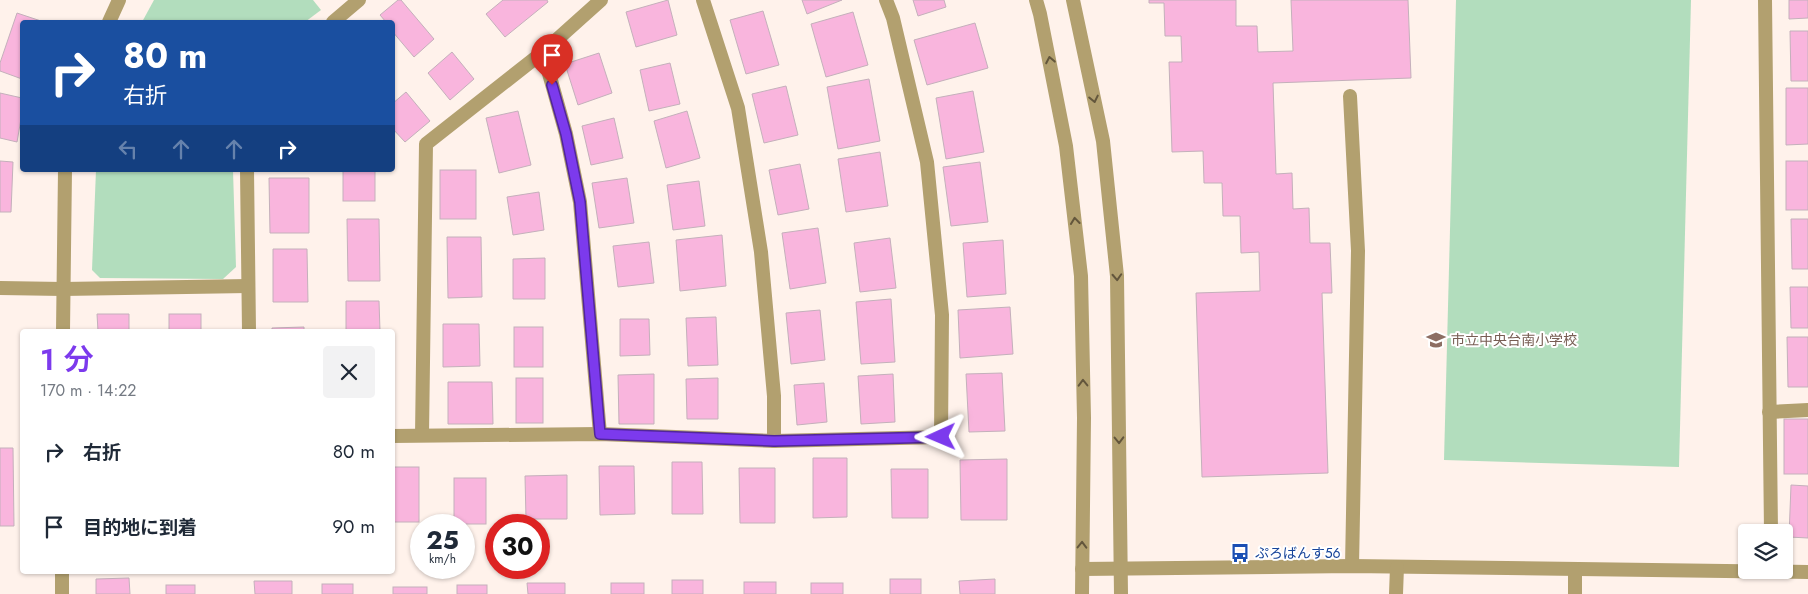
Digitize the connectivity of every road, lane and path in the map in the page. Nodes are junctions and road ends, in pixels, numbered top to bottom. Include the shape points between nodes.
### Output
1 (119, 0) edge
2 (360, 0) edge
3 (601, 0) edge
4 (703, 0) edge
5 (886, 0) edge
6 (1036, 0) edge
7 (1073, 0) edge
8 (1764, 0) edge
9 (109, 20) edge
10 (335, 20) edge
11 (543, 52) junction
12 (1350, 96) dead end
13 (65, 172) edge
14 (247, 172) edge
15 (248, 286) junction
16 (0, 288) edge
17 (63, 289) junction
18 (63, 329) edge
19 (248, 329) edge
20 (1808, 410) edge
21 (1768, 412) junction
22 (600, 434) junction
23 (395, 436) edge
24 (422, 436) junction
25 (774, 441) junction
26 (1771, 524) edge
27 (1352, 566) junction
28 (1397, 567) junction
29 (1082, 570) junction
30 (1121, 570) junction
31 (1575, 570) junction
32 (1738, 570) edge
33 (1793, 571) edge
34 (1808, 572) edge
35 (62, 574) edge
36 (62, 594) edge
37 (1082, 594) edge
38 (1121, 594) edge
39 (1396, 594) edge
40 (1575, 594) edge

1 - 9 street
2 - 10 street
3 - 11 street
4 - 25 street via 738,108 761,252 774,396
5 - 25 street via 927,162 942,315 941,437
29 -> 6 street via 1084,418 1081,276 1066,146
7 -> 30 street via 1102,141 1117,276
8 - 21 street
11 - 22 street via 566,134 580,202
11 - 24 street via 426,144
12 - 27 street via 1358,251
13 - 17 street
14 - 15 street
15 - 17 street
15 - 19 street
16 - 17 street
17 - 18 street
20 - 21 street
21 - 26 street
22 - 24 street
22 - 25 street
23 - 24 street
27 - 28 street
27 - 30 street
28 - 31 street
28 - 39 street
29 - 30 street
29 - 37 street
30 - 38 street
31 - 32 street
31 - 40 street
33 - 34 street
35 - 36 street

